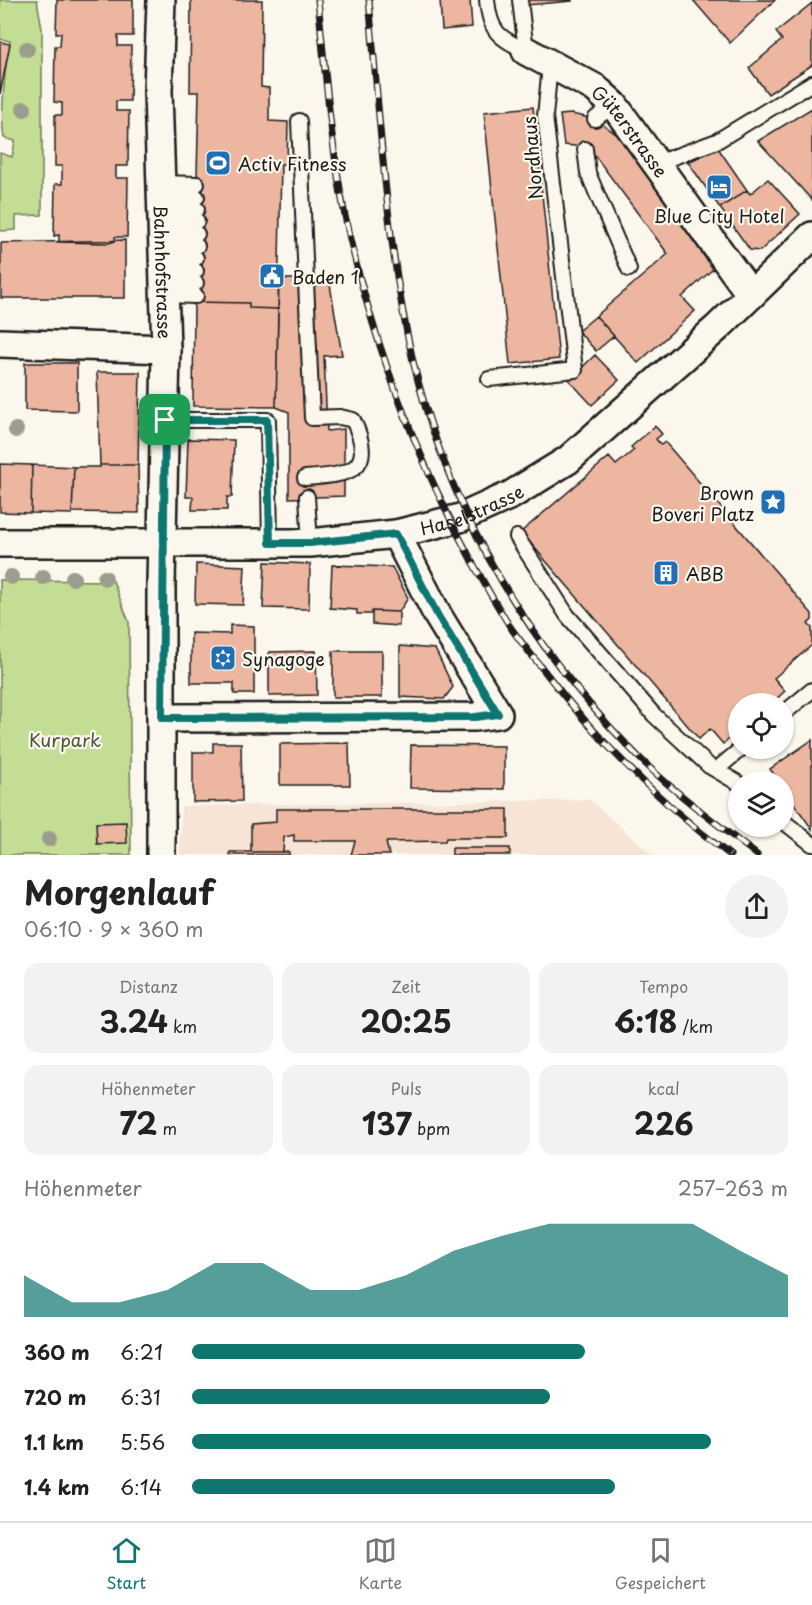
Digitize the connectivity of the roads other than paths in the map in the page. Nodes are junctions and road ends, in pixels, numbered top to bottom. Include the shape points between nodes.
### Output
1 (161, 0) edge
2 (487, 0) edge
3 (520, 0) edge
4 (526, 51) junction
5 (550, 66) junction
6 (812, 83) edge
7 (299, 121) dead end
8 (585, 149) dead end
9 (657, 163) junction
10 (163, 239) junction
11 (197, 240) junction
12 (810, 243) edge
13 (629, 269) dead end
14 (751, 295) junction
15 (0, 343) edge
16 (166, 349) junction
17 (489, 379) dead end
18 (165, 420) junction
19 (305, 478) dead end
20 (307, 497) dead end
21 (396, 534) junction
22 (517, 537) dead end
23 (162, 542) junction
24 (0, 543) edge
25 (270, 543) junction
26 (310, 543) junction
27 (812, 690) edge
28 (794, 705) edge
29 (162, 718) junction
30 (729, 759) edge
31 (716, 770) junction
32 (728, 777) edge
33 (794, 830) edge
34 (812, 844) edge
35 (161, 855) edge

1 - 10 street, Bahnhofstrasse
2 - 4 lane, Güterstrasse via 494,30
3 - 4 lane
4 - 5 street, Güterstrasse
5 - 9 street, Güterstrasse via 595,88 604,112
5 - 17 lane, Nordhaus via 545,116 575,370
6 - 9 lane via 717,141
7 - 19 lane via 312,418 353,420 362,438 363,451 349,473
8 - 13 lane via 588,173
9 - 14 street, Güterstrasse
10 - 11 lane
10 - 11 lane
10 - 11 lane
10 - 11 lane
10 - 16 street, Bahnhofstrasse
12 - 14 street, Haselstrasse
14 - 21 street, Haselstrasse via 631,406 549,473 474,512
15 - 16 street
16 - 18 street, Bahnhofstrasse
18 - 23 street, Bahnhofstrasse
18 - 25 lane via 267,420
20 - 26 lane
21 - 26 street, Haselstrasse
21 - 29 street via 438,616 498,714
22 - 31 lane via 567,615 654,715
23 - 24 street, Haselstrasse
23 - 25 street, Haselstrasse
23 - 29 street, Bahnhofstrasse
25 - 26 street, Haselstrasse
27 - 28 lane
29 - 35 street, Bahnhofstrasse
30 - 31 lane
31 - 32 lane
33 - 34 lane

